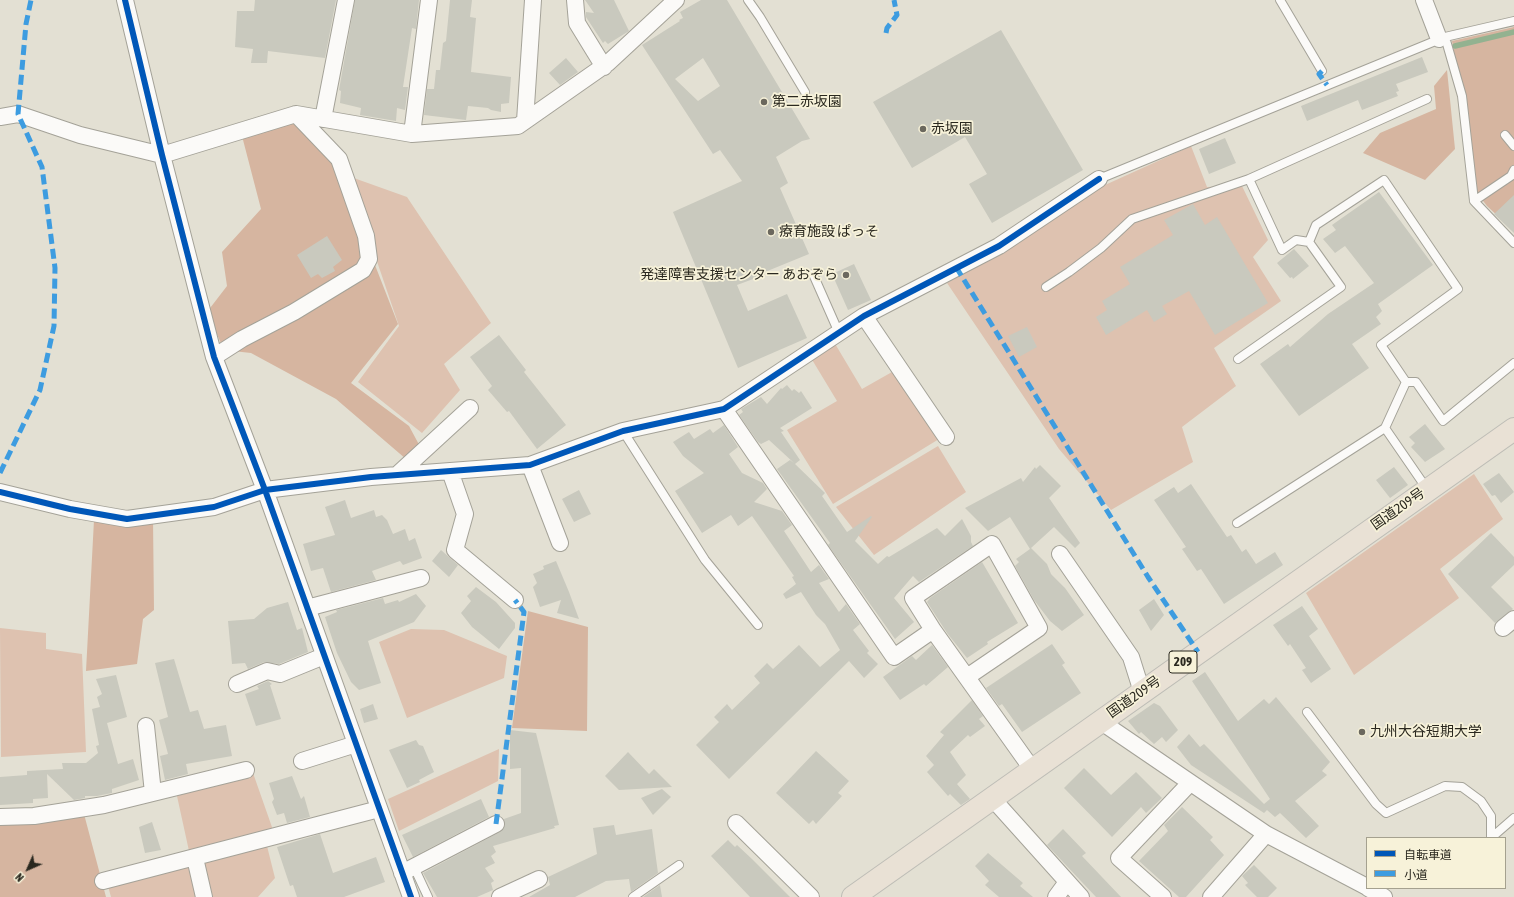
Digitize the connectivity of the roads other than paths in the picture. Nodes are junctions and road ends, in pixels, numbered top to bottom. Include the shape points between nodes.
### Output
1 (125, 0) edge
2 (346, 0) edge
3 (429, 0) edge
4 (533, 0) edge
5 (575, 0) edge
6 (676, 0) edge
7 (748, 0) edge
8 (1280, 0) edge
9 (1424, 0) edge
10 (1514, 21) edge
11 (1442, 38) junction
12 (604, 67) junction
13 (1322, 71) dead end
14 (804, 92) dead end
15 (1427, 99) dead end
16 (296, 114) junction
17 (0, 117) edge
18 (323, 119) junction
19 (525, 121) junction
20 (412, 134) junction
21 (1505, 135) dead end
22 (1514, 146) edge
23 (162, 156) junction
24 (1514, 170) edge
25 (1099, 179) joint
26 (1249, 179) junction
27 (1474, 201) junction
28 (1310, 242) junction
29 (1514, 243) edge
30 (813, 274) dead end
31 (1046, 287) dead end
32 (864, 316) junction
33 (839, 333) junction
34 (214, 357) junction
35 (1238, 359) dead end
36 (1514, 363) edge
37 (1406, 382) junction
38 (470, 408) dead end
39 (724, 410) junction
40 (1385, 428) junction
41 (1514, 429) edge
42 (623, 431) junction
43 (946, 437) dead end
44 (530, 465) junction
45 (450, 471) junction
46 (397, 475) junction
47 (1427, 489) junction
48 (265, 490) junction
49 (0, 492) edge
50 (1237, 523) dead end
51 (560, 543) dead end
52 (1060, 554) dead end
53 (422, 578) dead end
54 (515, 600) dead end
55 (307, 608) junction
56 (758, 625) dead end
57 (933, 630) junction
58 (324, 656) junction
59 (967, 677) junction
60 (237, 684) dead end
61 (1142, 692) junction
62 (1307, 712) dead end
63 (1100, 721) junction
64 (146, 726) dead end
65 (356, 744) junction
66 (302, 761) dead end
67 (1032, 769) junction
68 (246, 770) dead end
69 (1190, 783) junction
70 (153, 793) junction
71 (992, 798) junction
72 (379, 810) junction
73 (0, 817) edge
74 (1514, 818) edge
75 (736, 823) dead end
76 (496, 824) dead end
77 (1266, 834) junction
78 (1491, 837) edge
79 (1492, 837) edge
80 (195, 858) junction
81 (679, 865) dead end
82 (408, 870) junction
83 (539, 879) dead end
84 (103, 881) dead end
85 (1067, 882) junction
86 (1364, 884) edge
87 (1372, 889) edge
88 (204, 897) edge
89 (411, 897) edge
90 (428, 897) edge
91 (500, 897) edge
92 (633, 897) edge
93 (811, 897) edge
94 (853, 897) edge
95 (1056, 897) edge
96 (1081, 897) edge
97 (1163, 897) edge
98 (1211, 897) edge
99 (1384, 897) edge

1 - 23 street
2 - 18 street
3 - 20 street
4 - 19 street
5 - 12 street via 577,23
6 - 12 street
7 - 14 lane
8 - 13 lane
9 - 11 street
10 - 11 lane
11 - 25 lane
11 - 27 lane via 1462,96
12 - 19 street
15 - 26 lane
16 - 18 street
16 - 23 street
16 - 34 street via 339,159 366,236 369,259 363,270
17 - 23 street via 18,114 80,135
18 - 20 street
19 - 20 street via 518,126
21 - 22 lane
23 - 34 street
24 - 27 lane via 1511,176
25 - 32 street via 999,246
26 - 28 lane via 1282,250 1296,240
26 - 31 lane via 1132,219 1100,248
27 - 29 lane
28 - 35 lane via 1341,287
28 - 37 lane via 1316,225 1384,180 1458,289 1382,345
30 - 33 lane
32 - 33 street
32 - 43 street
33 - 39 street
34 - 48 street
36 - 37 lane via 1443,421 1416,382
37 - 40 lane
38 - 46 street
39 - 42 street
39 - 57 street via 894,657
40 - 47 lane
40 - 50 lane
41 - 47 highway, 国道209号 / 209
42 - 44 street
42 - 56 lane via 705,560
44 - 45 street
44 - 51 street
45 - 46 street
45 - 54 street via 465,514 455,550
46 - 48 street
47 - 61 highway, 国道209号 / 209
48 - 49 street via 214,507 127,519 70,509
48 - 55 street
52 - 61 street via 1131,657
53 - 55 street
55 - 58 street
57 - 59 street
57 - 59 street via 913,598 992,544 1039,628
58 - 60 street via 280,674 267,671
58 - 65 street
59 - 67 street
61 - 63 highway, 国道209号 / 209
62 - 78 lane via 1376,804 1386,813 1445,786 1462,788 1481,801 1491,816
63 - 67 highway, 国道209号 / 209
63 - 69 street
64 - 70 street
65 - 66 street
65 - 72 street
67 - 71 highway, 国道209号 / 209
68 - 70 street
69 - 77 street
69 - 97 street via 1119,858
70 - 73 street via 104,805 34,816
71 - 85 street
71 - 94 highway, 国道209号 / 209
72 - 80 street
72 - 82 street
74 - 79 lane
75 - 93 street
76 - 82 street
77 - 86 street
77 - 98 street
80 - 84 street
80 - 88 street
81 - 92 lane
82 - 89 street
82 - 90 lane
83 - 91 street
85 - 95 street
85 - 96 street
87 - 99 street

